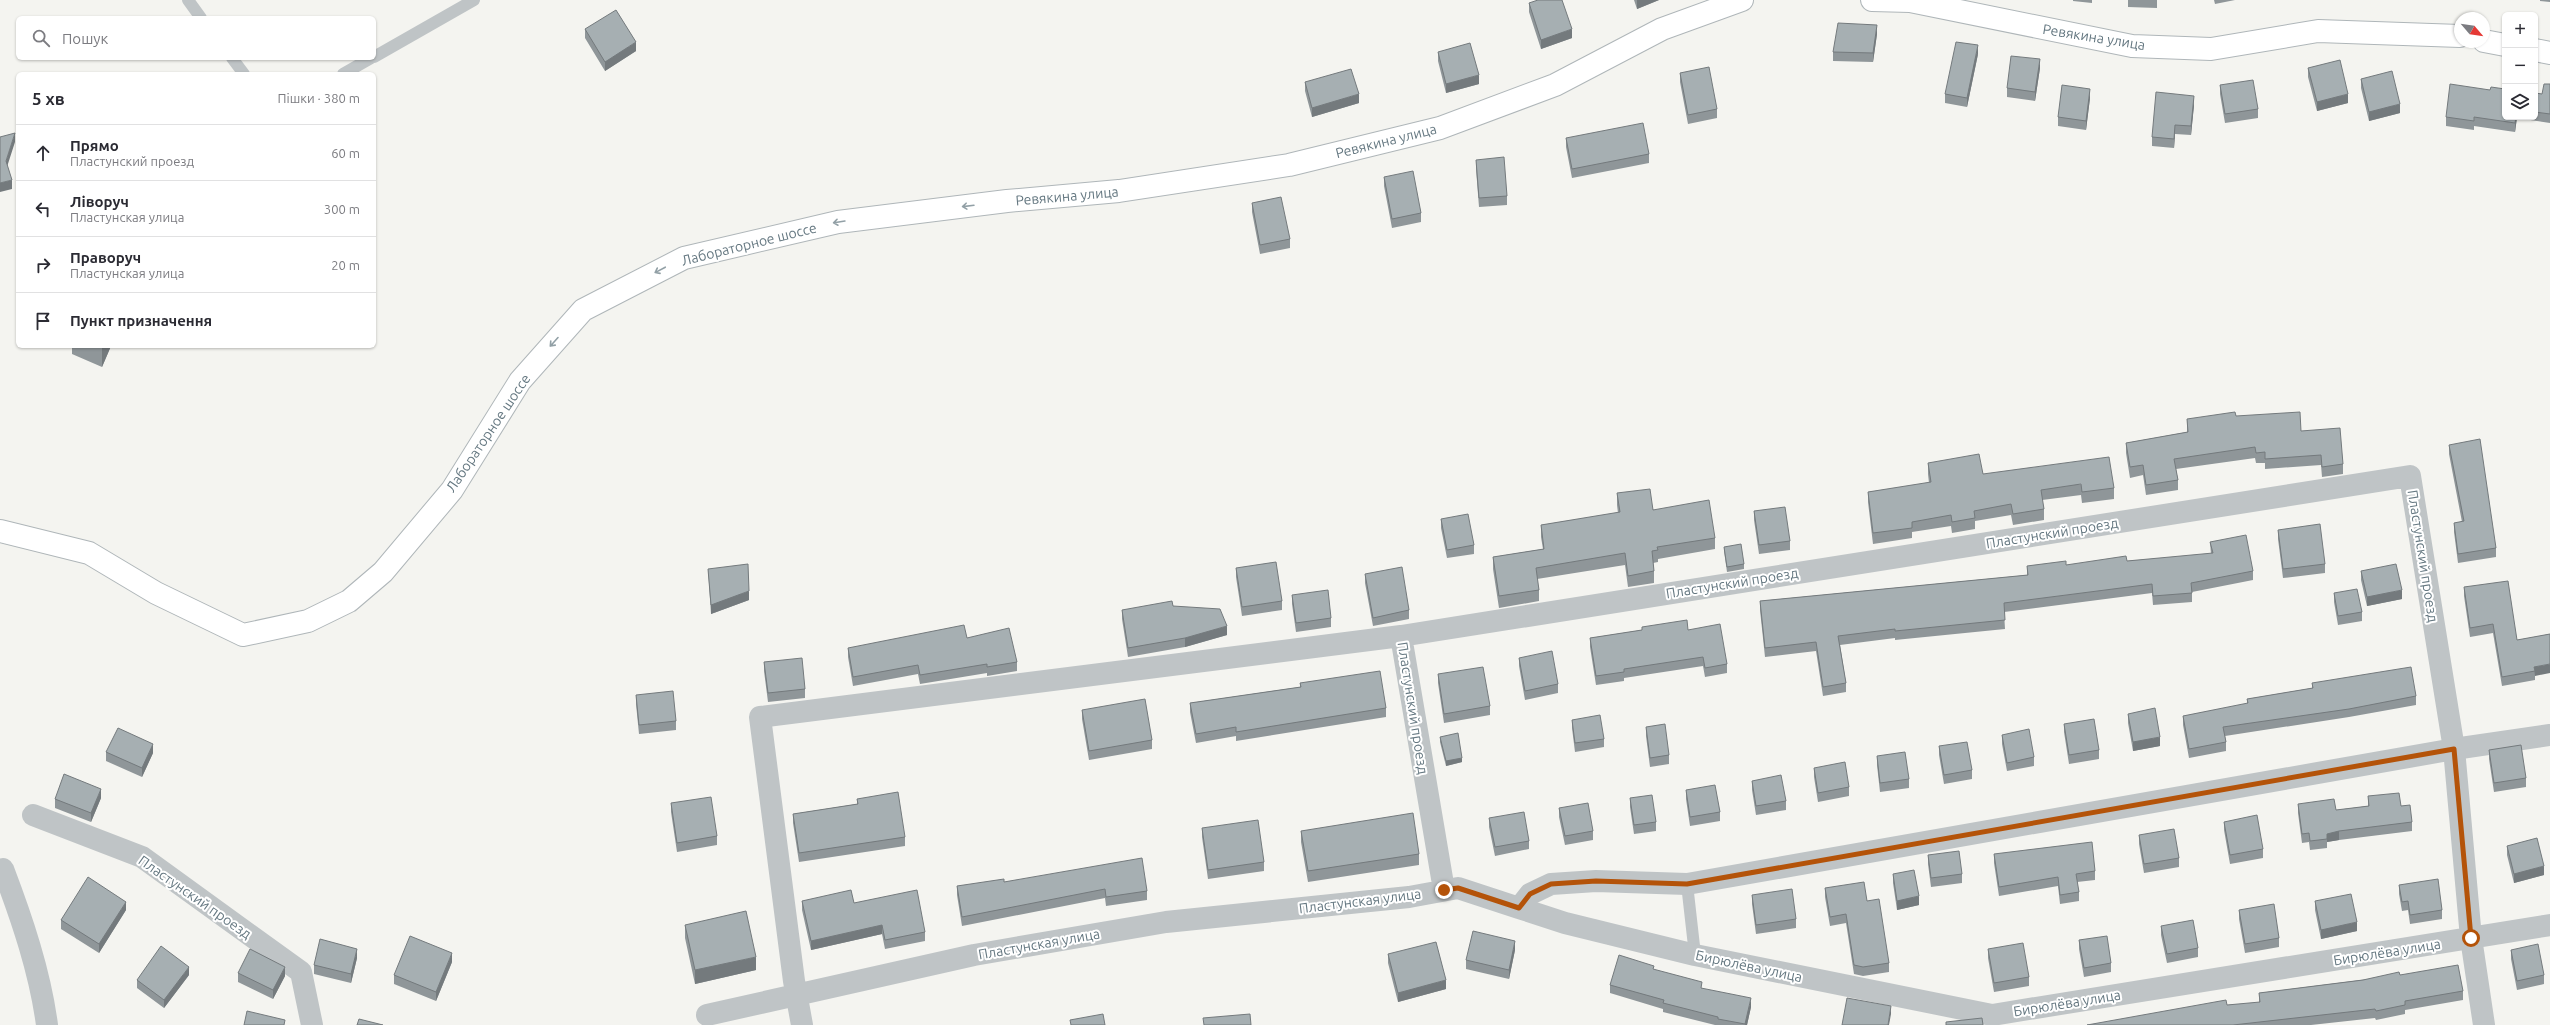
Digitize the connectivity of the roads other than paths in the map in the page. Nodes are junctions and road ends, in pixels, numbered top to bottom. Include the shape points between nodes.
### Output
1 (188, 0) edge
2 (474, 0) edge
3 (1742, 0) edge
4 (1872, 0) edge
5 (200, 16) edge
6 (2454, 36) edge
7 (2490, 42) edge
8 (2502, 44) edge
9 (2538, 51) edge
10 (2550, 53) edge
11 (376, 55) edge
12 (234, 60) edge
13 (368, 60) edge
14 (242, 72) edge
15 (346, 72) edge
16 (1007, 201) joint
17 (0, 531) edge
18 (1401, 636) junction
19 (2550, 735) edge
20 (2454, 749) junction
21 (33, 815) dead end
22 (3, 869) dead end
23 (1687, 884) junction
24 (1444, 890) junction
25 (1519, 908) junction
26 (2550, 925) edge
27 (2471, 938) junction
28 (1694, 955) junction
29 (797, 995) junction
30 (707, 1016) dead end
31 (47, 1025) edge
32 (312, 1025) edge
33 (802, 1025) edge
34 (2484, 1025) edge

1 - 5 lane
2 - 11 lane
3 - 16 main road, Ревякина улица via 1662,29 1555,85 1440,128 1290,165 1119,191
4 - 6 main road, Ревякина улица via 1910,2 2132,46 2212,49 2318,31
7 - 8 main road
9 - 10 main road
12 - 14 lane
13 - 15 lane
16 -> 17 main road, Лабораторное шоссе via 838,222 684,258 583,310 520,381 452,490 383,572 349,601 308,621 243,635 156,593 88,553
18 - 20 street, Пластунский проезд via 2410,476
18 - 24 street, Пластунский проезд
18 - 29 street via 760,717
19 - 20 street
20 - 23 street
20 - 27 street, Пластунский проезд
21 - 32 street, Пластунский проезд via 142,857 301,972
22 - 31 street via 42,989
23 - 25 street via 1596,881 1551,884 1530,894
23 - 28 lane
24 - 25 street, Пластунская улица via 1458,888
24 - 29 street, Пластунская улица via 1166,922 974,955
25 - 28 street, Бирюлёва улица via 1565,923
26 - 27 street, Бирюлёва улица
27 - 28 street, Бирюлёва улица via 1992,1015
27 - 34 street, Пластунский проезд
29 - 30 street, Пластунская улица
29 - 33 street

